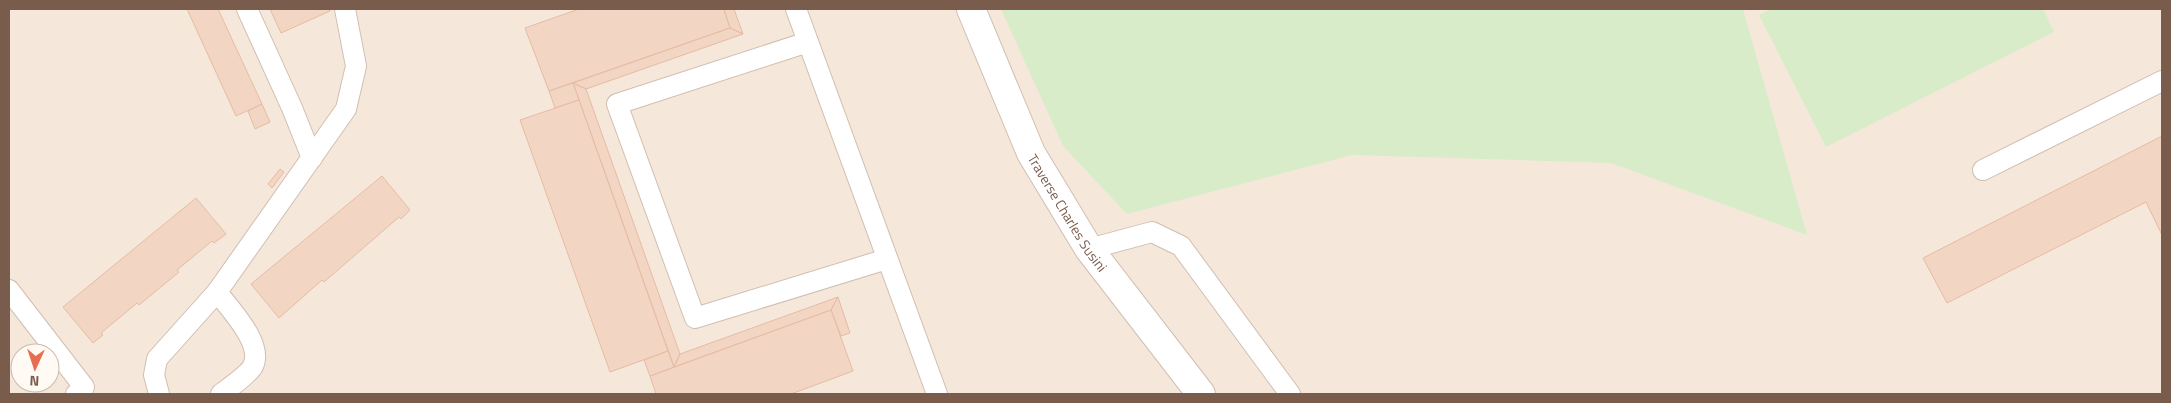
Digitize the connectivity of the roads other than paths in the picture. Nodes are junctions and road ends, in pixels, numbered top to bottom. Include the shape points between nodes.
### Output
1 (247, 9) edge
2 (345, 9) edge
3 (796, 9) edge
4 (972, 9) edge
5 (808, 42) junction
6 (2162, 81) edge
7 (312, 158) junction
8 (1983, 170) dead end
9 (1089, 248) junction
10 (887, 259) junction
11 (9, 290) edge
12 (217, 292) junction
13 (76, 394) edge
14 (159, 394) edge
15 (221, 394) edge
16 (937, 394) edge
17 (1201, 394) edge
18 (1290, 394) edge

1 - 7 lane
2 - 7 lane via 356,66 346,109
3 - 5 lane
4 - 9 street, Traverse Charles Susini via 1031,153
5 - 10 lane
5 - 10 lane via 617,104 695,318
6 - 8 lane
7 - 12 lane
9 - 17 street, Traverse Charles Susini
9 - 18 lane via 1152,232 1181,246
10 - 16 lane
11 - 13 lane via 84,387
12 - 14 lane via 156,359 154,376
12 - 15 lane via 251,338 256,354 253,367

